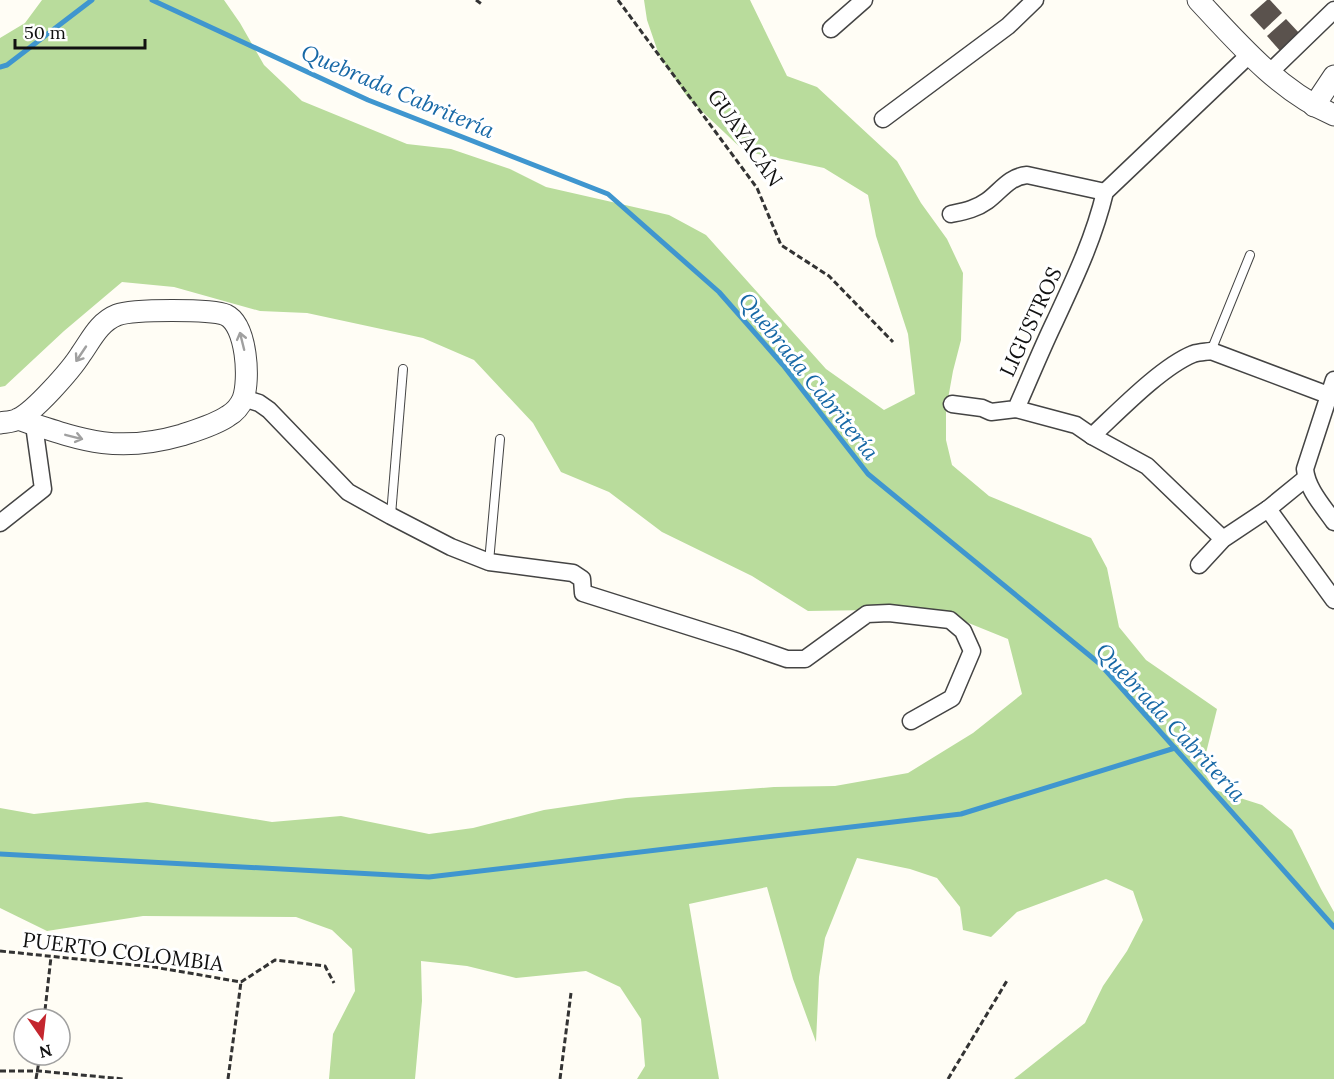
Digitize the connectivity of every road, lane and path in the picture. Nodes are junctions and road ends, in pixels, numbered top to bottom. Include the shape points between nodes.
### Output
1 (476, 0) edge
2 (618, 0) edge
3 (864, 0) edge
4 (1035, 0) edge
5 (1198, 0) edge
6 (483, 5) dead end
7 (1334, 10) edge
8 (831, 29) dead end
9 (1249, 55) junction
10 (1269, 73) junction
11 (1334, 76) edge
12 (1314, 106) junction
13 (1334, 115) edge
14 (884, 119) dead end
15 (1105, 192) junction
16 (951, 214) dead end
17 (1251, 255) dead end
18 (893, 342) dead end
19 (1211, 351) junction
20 (403, 369) dead end
21 (1331, 388) edge
22 (243, 398) junction
23 (952, 404) dead end
24 (1016, 410) junction
25 (17, 422) edge
26 (1092, 436) junction
27 (500, 439) dead end
28 (1306, 478) junction
29 (1268, 509) junction
30 (391, 516) junction
31 (1334, 522) edge
32 (0, 523) edge
33 (1223, 539) junction
34 (489, 562) junction
35 (1198, 565) dead end
36 (1334, 600) edge
37 (911, 721) dead end
38 (0, 951) edge
39 (51, 957) junction
40 (1008, 979) dead end
41 (241, 982) junction
42 (334, 983) dead end
43 (571, 993) dead end
44 (45, 1007) edge
45 (39, 1067) edge
46 (0, 1071) edge
47 (39, 1071) junction
48 (36, 1079) edge
49 (124, 1079) edge
50 (228, 1079) edge
51 (560, 1079) edge
52 (948, 1079) edge

1 - 6 path
2 - 18 path, GUAYACÁN via 757,188 782,245 829,276
3 - 8 street
4 - 14 street via 1008,26
5 - 9 street
7 - 10 street
9 - 10 street
9 - 15 street
10 - 12 street
11 - 12 street
12 - 13 street
15 - 16 street via 1019,176 974,209
15 - 24 street, LIGUSTROS via 1083,262
17 - 19 lane
19 - 21 street
19 - 26 street via 1179,362
20 - 30 lane
21 - 28 street via 1305,469
25 -> 22 street via 113,445 137,444 161,441 217,422 240,406
22 -> 25 street via 246,383 241,334 226,315 132,312 104,322 68,372
22 - 30 street via 268,410 348,492
23 - 24 street, LIGUSTROS via 991,412
24 - 26 street via 1076,425
25 - 32 street via 43,489
26 - 33 street via 1147,466
27 - 34 lane
28 - 29 street
28 - 31 street
29 - 33 street
29 - 36 street
30 - 34 street
33 - 35 street
34 - 37 street via 573,573 582,579 583,593 787,659 805,659 867,614 950,620 963,631 972,651 952,698
38 - 39 path, PUERTO COLOMBIA
39 - 41 path, PUERTO COLOMBIA
39 - 44 path
40 - 52 path
41 - 42 path, PUERTO COLOMBIA via 275,960 325,966
41 - 50 path
43 - 51 path
45 - 47 path
46 - 47 path
47 - 48 path
47 - 49 path

